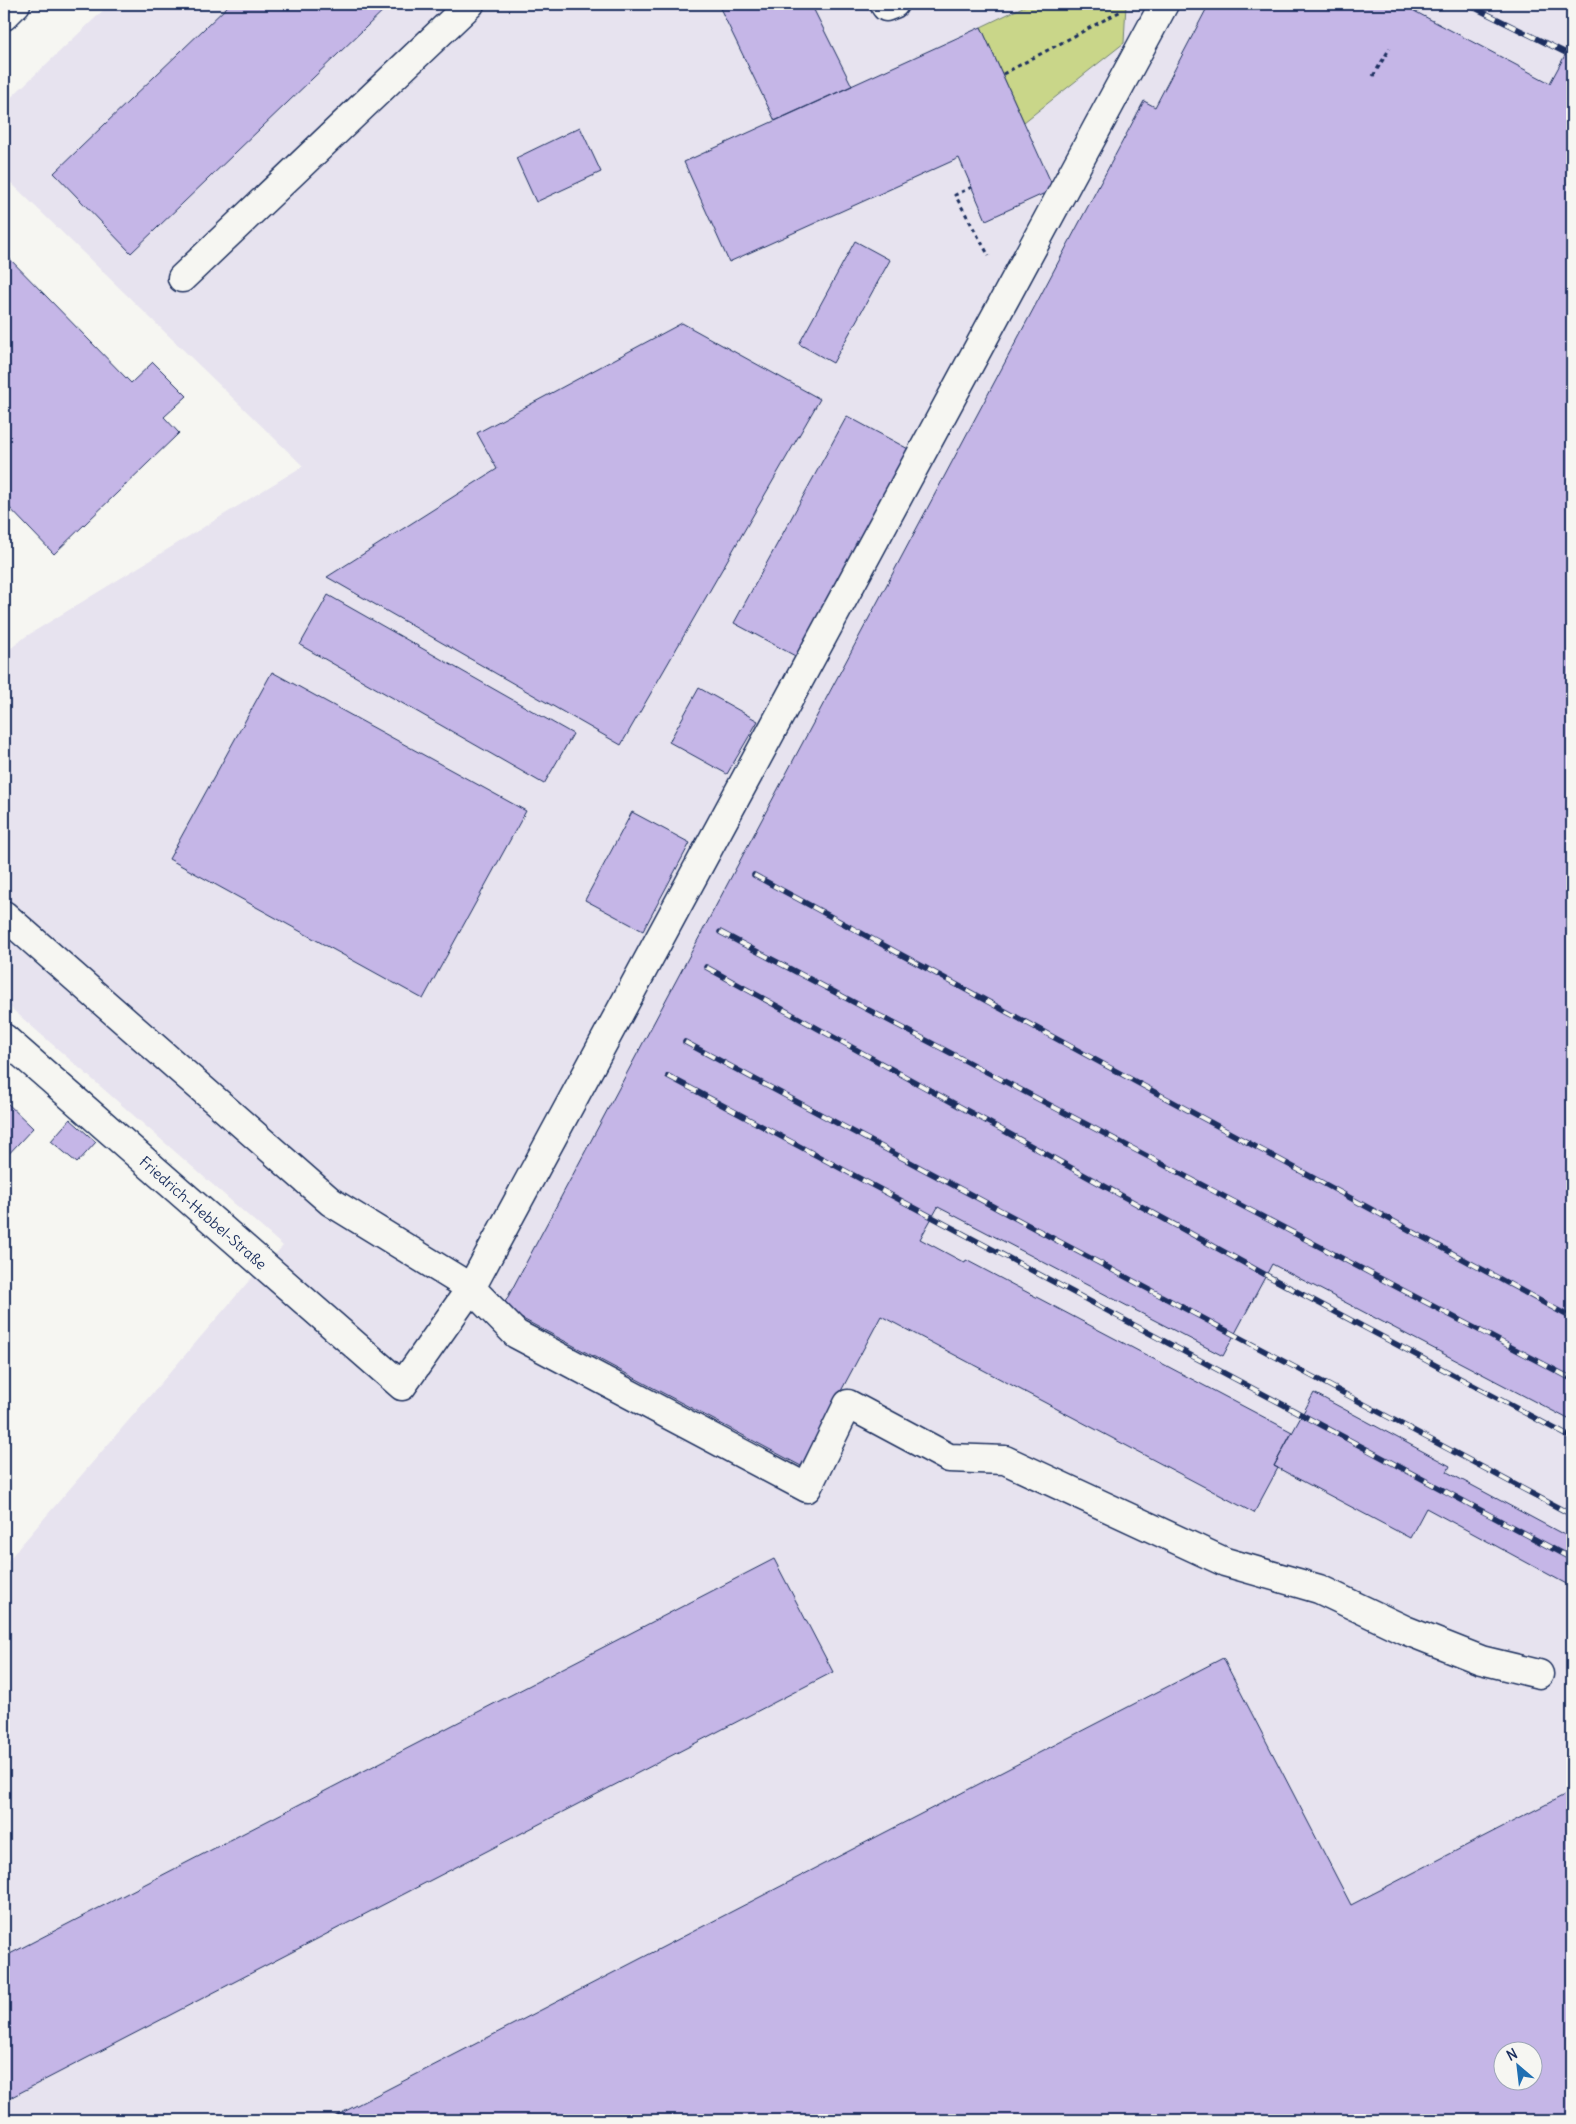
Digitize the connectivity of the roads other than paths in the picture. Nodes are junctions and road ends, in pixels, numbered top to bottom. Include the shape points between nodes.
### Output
1 (16, 4) edge
2 (470, 4) edge
3 (884, 4) edge
4 (894, 4) edge
5 (1164, 4) edge
6 (4, 16) edge
7 (182, 278) dead end
8 (4, 915) edge
9 (4, 1038) edge
10 (471, 1288) junction
11 (1539, 1674) dead end

1 - 6 main road
2 - 7 main road
3 - 4 main road via 886,7
5 - 10 main road
8 - 10 main road via 331,1202
9 - 10 main road, Friedrich-Hebbel-Straße via 402,1386
10 - 11 main road via 516,1334 807,1488 848,1404 949,1458 1005,1460 1225,1562 1319,1588 1405,1630 1481,1660

